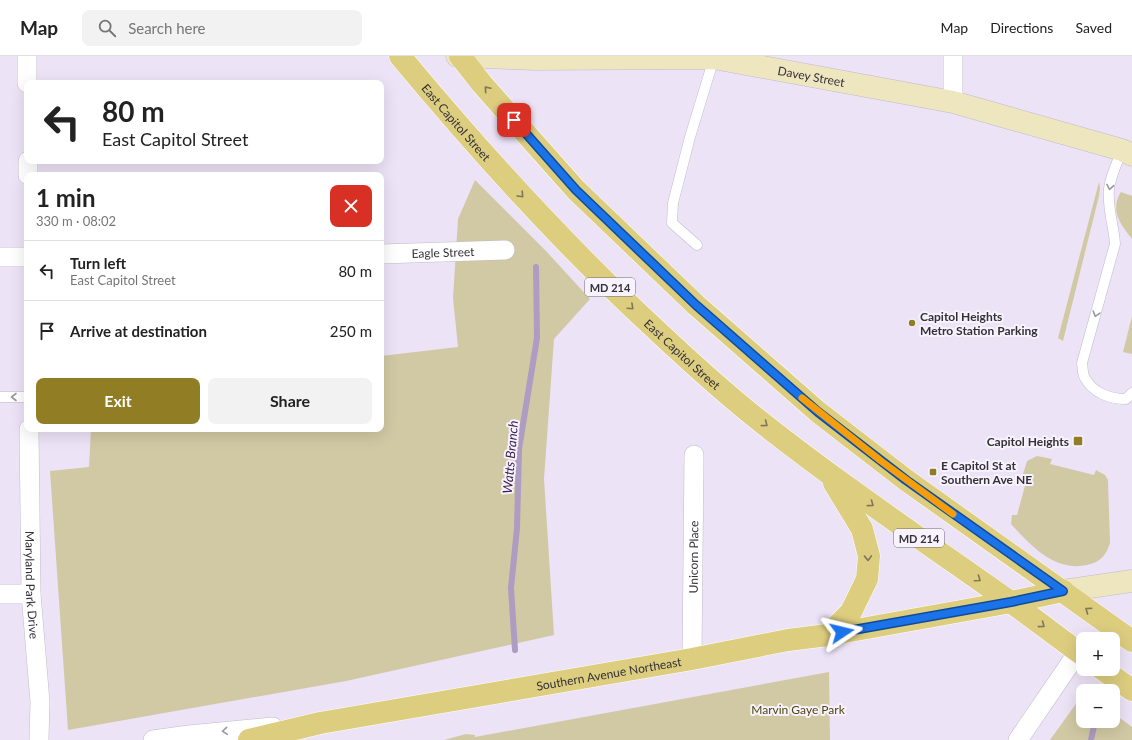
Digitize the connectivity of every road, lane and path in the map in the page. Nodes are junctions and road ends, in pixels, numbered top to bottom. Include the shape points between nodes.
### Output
1 (27, 56) edge
2 (400, 56) edge
3 (457, 56) edge
4 (461, 56) edge
5 (953, 56) edge
6 (535, 57) edge
7 (708, 57) edge
8 (28, 80) edge
9 (952, 102) junction
10 (1127, 152) edge
11 (697, 245) dead end
12 (505, 250) dead end
13 (384, 254) edge
14 (0, 257) edge
15 (24, 257) edge
16 (1132, 393) edge
17 (0, 397) edge
18 (24, 397) edge
19 (29, 432) edge
20 (694, 455) dead end
21 (828, 473) junction
22 (1132, 581) edge
23 (1063, 591) junction
24 (0, 594) edge
25 (31, 594) junction
26 (1011, 602) junction
27 (828, 635) junction
28 (1132, 641) edge
29 (1076, 650) edge
30 (692, 659) junction
31 (1076, 661) edge
32 (1112, 676) edge
33 (1132, 690) edge
34 (40, 702) junction
35 (320, 723) junction
36 (39, 740) edge
37 (54, 740) edge
38 (153, 740) edge
39 (249, 740) edge
40 (1018, 740) edge

1 - 8 street
2 -> 21 main road, East Capitol Street / MD 214 via 460,128 568,246 684,356
3 - 4 street, Davey Street
4 - 6 street, Davey Street
23 -> 4 main road, MD 214 via 868,451 818,412 696,305 576,190 482,84
5 - 9 street
6 - 7 street, Davey Street
7 - 9 street, Davey Street
7 - 11 lane via 673,203 672,223
9 - 10 street, Davey Street
10 -> 16 lane via 1109,187 1109,209 1115,244 1082,363 1084,377 1092,389 1117,399 1126,399
12 - 13 street, Eagle Street
14 - 15 street
18 -> 17 lane
19 - 25 street, Maryland Park Drive
20 - 30 street, Unicorn Place
21 -> 26 main road, East Capitol Street / MD 214
21 -> 27 main road via 862,529 869,556 867,579 851,612
22 - 23 street
23 - 26 main road, Southern Avenue Northeast
28 -> 23 main road
24 - 25 street
25 - 34 street, Maryland Park Drive
26 - 27 main road, Southern Avenue Northeast
26 -> 29 main road, East Capitol Street
27 - 30 main road, Southern Avenue Northeast via 788,640
30 - 35 main road, Southern Avenue Northeast
31 - 40 street
32 - 33 main road
34 - 36 street, Maryland Park Drive
34 - 37 street
35 -> 38 street, Southern Avenue Northeast
35 - 39 main road

